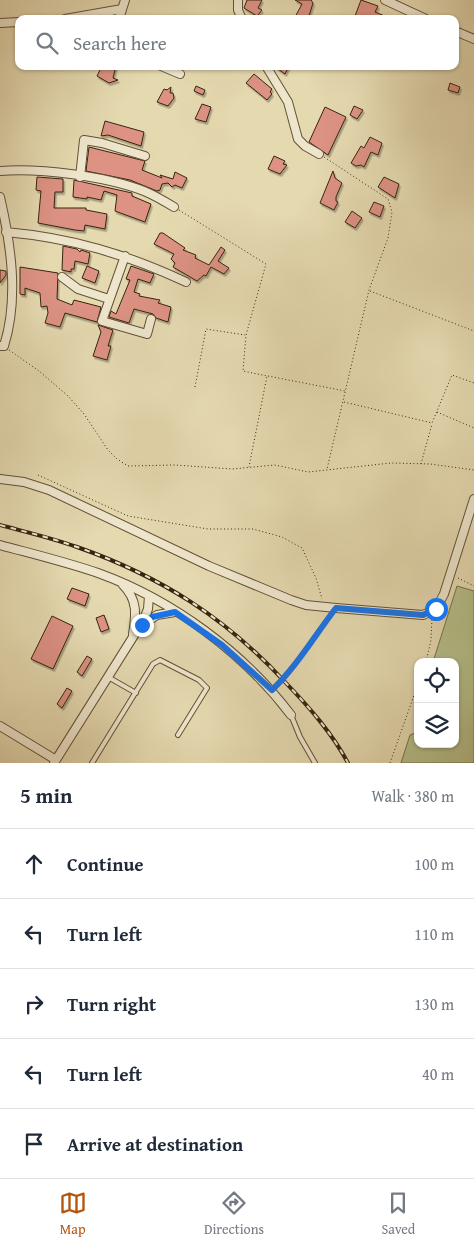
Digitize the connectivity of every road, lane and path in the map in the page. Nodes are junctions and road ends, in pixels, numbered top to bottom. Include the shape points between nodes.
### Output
1 (125, 0) edge
2 (238, 0) edge
3 (385, 0) edge
4 (122, 9) junction
5 (88, 15) edge
6 (120, 15) edge
7 (240, 15) edge
8 (417, 15) edge
9 (15, 22) edge
10 (0, 23) edge
11 (459, 33) edge
12 (474, 39) edge
13 (170, 70) edge
14 (268, 70) edge
15 (180, 74) dead end
16 (319, 154) joint
17 (144, 156) dead end
18 (0, 171) edge
19 (80, 177) junction
20 (0, 200) edge
21 (174, 207) joint
22 (6, 232) junction
23 (126, 256) junction
24 (62, 277) dead end
25 (186, 282) dead end
26 (369, 290) junction
27 (109, 300) junction
28 (151, 319) dead end
29 (474, 331) edge
30 (246, 335) junction
31 (2, 346) edge
32 (267, 376) junction
33 (474, 383) edge
34 (195, 387) dead end
35 (346, 391) junction
36 (344, 402) junction
37 (437, 412) junction
38 (432, 424) junction
39 (474, 428) edge
40 (421, 464) junction
41 (250, 467) junction
42 (327, 470) junction
43 (474, 470) edge
44 (38, 474) dead end
45 (0, 479) edge
46 (474, 499) edge
47 (0, 545) edge
48 (450, 575) junction
49 (121, 583) junction
50 (474, 586) edge
51 (149, 596) junction
52 (323, 607) junction
53 (336, 608) junction
54 (175, 612) junction
55 (431, 613) junction
56 (132, 636) junction
57 (427, 658) edge
58 (107, 677) junction
59 (272, 690) junction
60 (136, 693) junction
61 (414, 695) edge
62 (291, 715) joint
63 (0, 726) edge
64 (178, 735) dead end
65 (56, 761) edge
66 (92, 763) edge
67 (314, 763) edge
68 (390, 763) edge

1 - 4 street
2 - 7 street
3 - 8 street
4 - 5 street
4 - 6 street
9 - 10 street
11 - 12 street
13 - 15 street
14 - 16 street via 288,102 298,139
16 - 26 path via 388,199 391,205 392,222
17 - 19 street via 84,140
18 - 19 street
19 - 21 street via 144,191
20 - 22 street
21 - 30 path via 266,264
22 - 23 street via 73,241
22 - 31 street via 13,280 9,325
23 - 25 street
23 - 27 street
24 - 27 street via 78,289
26 - 29 path
26 - 35 path
27 - 28 street via 102,321 147,334
30 - 32 path via 243,371
30 - 34 path via 206,329
31 - 41 path via 68,396 108,450 128,466
32 - 35 path
32 - 41 path
33 - 37 path via 452,375
35 - 36 path
36 - 38 path
36 - 42 path
37 - 38 path
37 - 39 path
38 - 40 path
40 - 42 path via 391,463
40 - 43 path
41 - 42 path via 275,465 308,472
44 - 52 path via 128,516 208,528 253,529 282,538 302,548 316,578
45 - 52 street via 49,490 243,581 299,602
46 - 48 street
47 - 49 street via 80,567
48 - 50 path
48 - 55 street via 442,601
49 - 51 street
49 - 56 street via 131,594 135,605
51 - 54 street
51 - 56 street via 146,615
52 - 53 street
53 - 55 street
53 - 59 path
54 - 56 street via 152,617
54 - 59 street via 222,645
55 - 57 path via 434,623
56 - 58 street
58 - 60 lane
58 - 65 street
59 - 62 street
60 - 64 lane via 153,664 160,660 206,686 206,692
60 - 66 lane
61 - 68 path
62 - 67 lane
63 - 65 street

